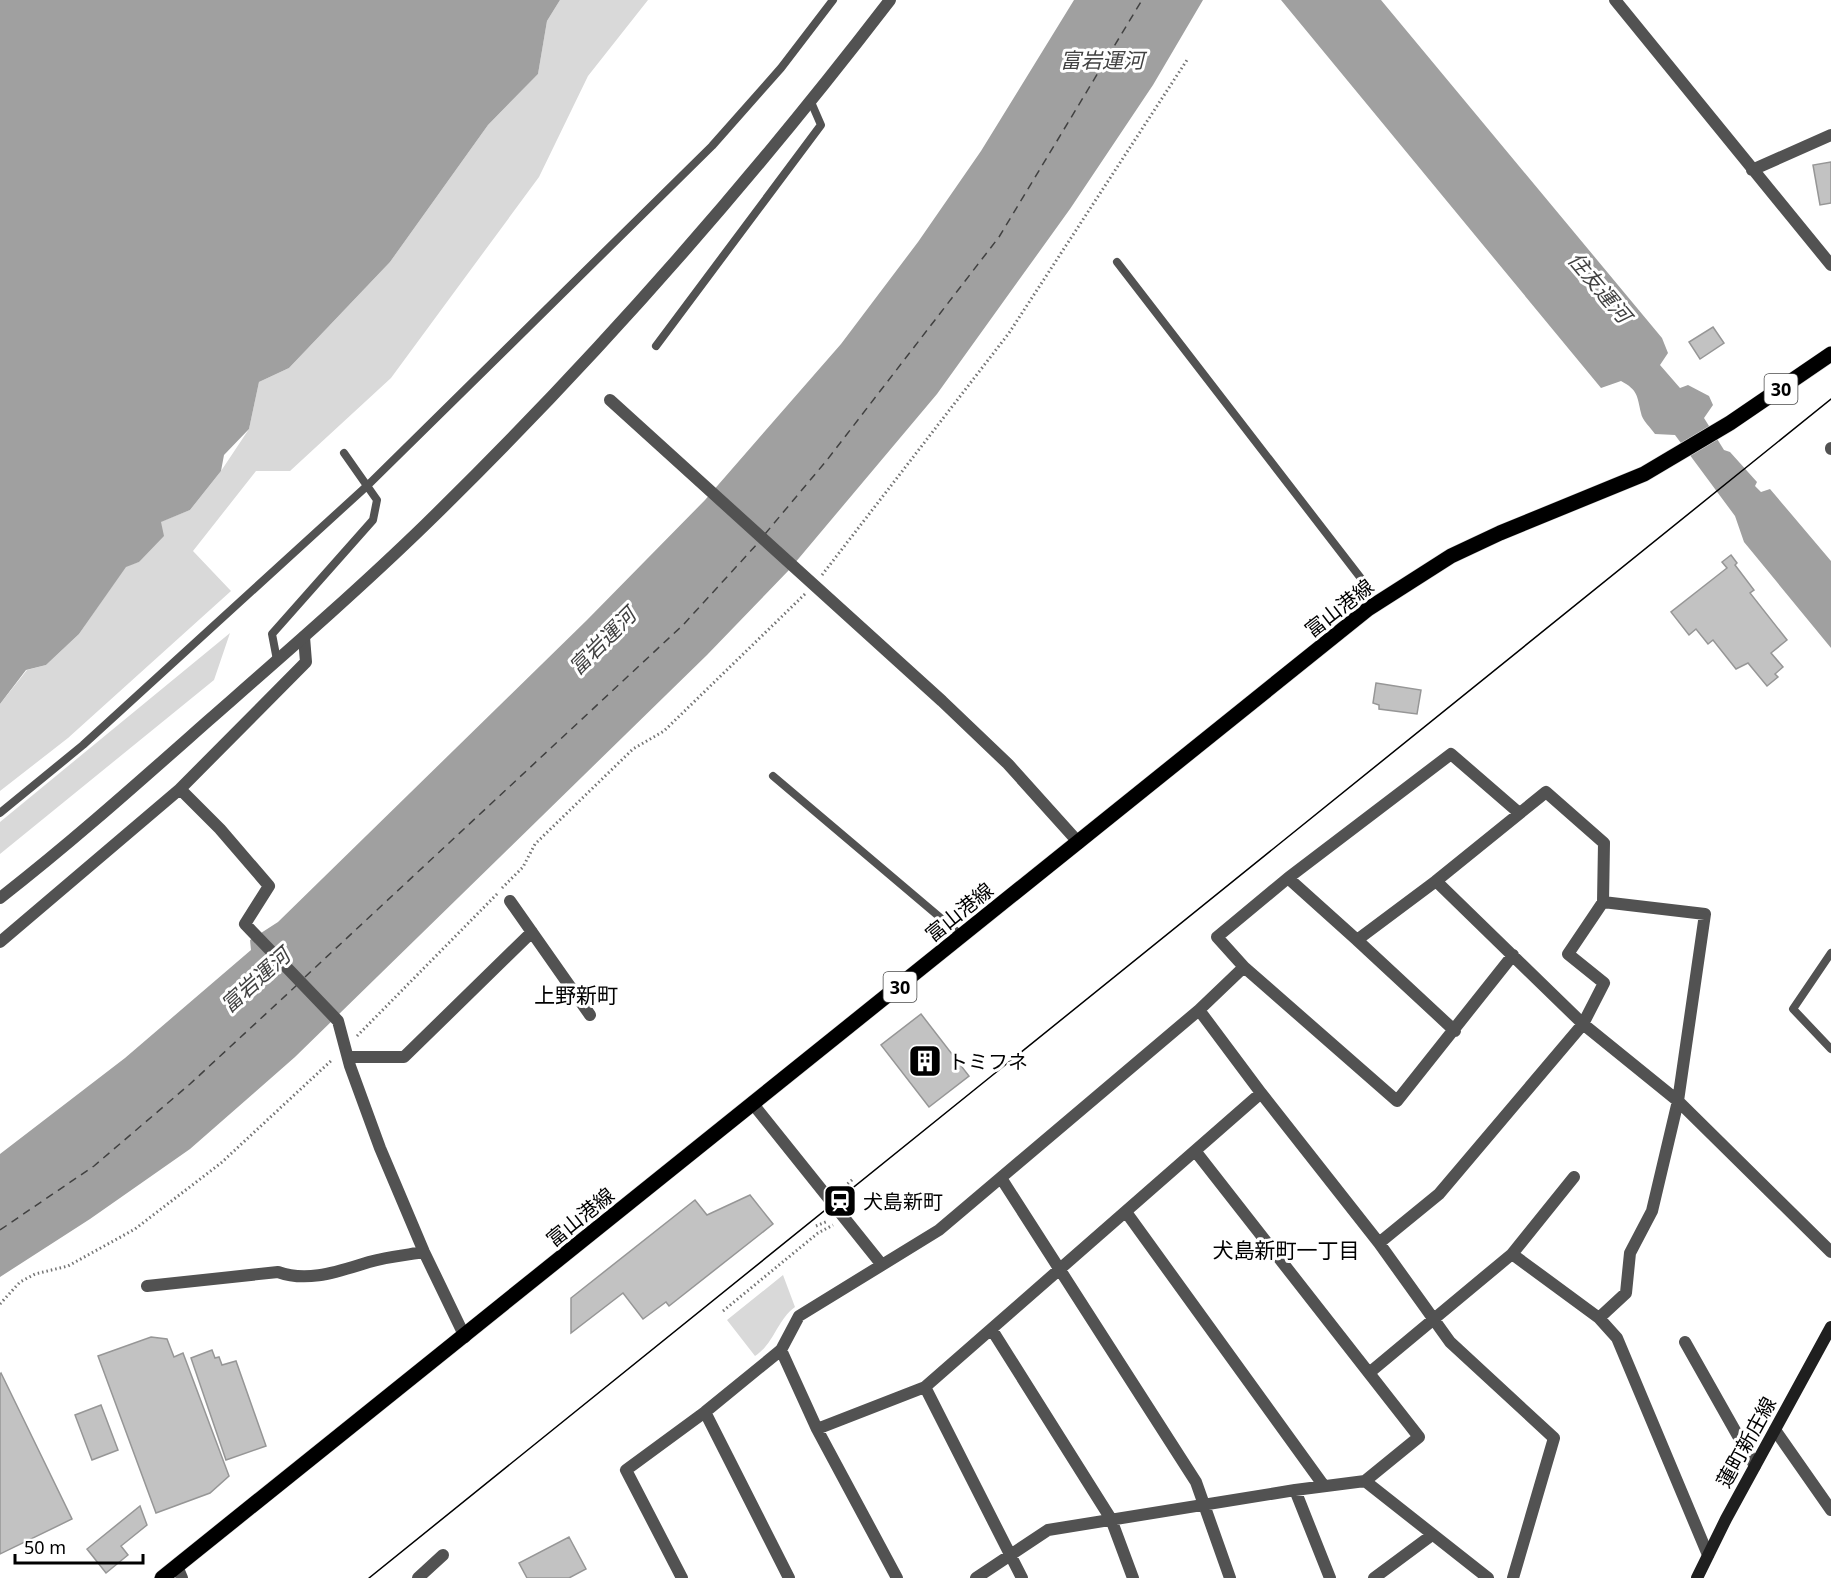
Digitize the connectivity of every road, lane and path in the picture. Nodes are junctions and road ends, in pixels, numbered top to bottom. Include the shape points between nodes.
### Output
1 (833, 0) edge
2 (890, 0) edge
3 (1615, 0) edge
4 (1187, 60) dead end
5 (811, 102) junction
6 (1831, 135) edge
7 (1752, 170) junction
8 (1117, 262) dead end
9 (1831, 265) edge
10 (656, 346) dead end
11 (1831, 354) edge
12 (610, 400) dead end
13 (344, 453) dead end
14 (368, 485) junction
15 (815, 585) junction
16 (1370, 590) dead end
17 (304, 637) junction
18 (277, 660) junction
19 (773, 776) dead end
20 (180, 789) junction
21 (1518, 812) junction
22 (0, 813) edge
23 (1079, 843) junction
24 (1288, 878) junction
25 (1436, 881) junction
26 (0, 898) edge
27 (510, 901) dead end
28 (1603, 902) junction
29 (532, 932) junction
30 (963, 937) junction
31 (1357, 940) junction
32 (0, 942) edge
33 (1831, 953) edge
34 (1513, 955) junction
35 (1244, 967) junction
36 (1199, 1010) junction
37 (590, 1016) dead end
38 (1583, 1024) junction
39 (1455, 1031) junction
40 (1831, 1049) edge
41 (347, 1052) junction
42 (1261, 1093) junction
43 (1678, 1101) junction
44 (753, 1104) junction
45 (1196, 1152) junction
46 (1574, 1177) dead end
47 (1001, 1178) junction
48 (1126, 1212) junction
49 (844, 1218) junction
50 (1379, 1243) junction
51 (424, 1252) junction
52 (1831, 1252) edge
53 (1512, 1254) junction
54 (882, 1265) junction
55 (1061, 1270) junction
56 (147, 1286) dead end
57 (0, 1304) edge
58 (723, 1311) dead end
59 (1434, 1317) junction
60 (1599, 1318) junction
61 (1831, 1327) edge
62 (992, 1330) junction
63 (465, 1337) junction
64 (1685, 1342) dead end
65 (781, 1350) junction
66 (1369, 1373) junction
67 (926, 1387) junction
68 (705, 1412) junction
69 (818, 1429) junction
70 (1775, 1430) junction
71 (1755, 1466) junction
72 (1365, 1481) junction
73 (1324, 1486) junction
74 (1295, 1490) junction
75 (1203, 1505) junction
76 (1831, 1510) edge
77 (1110, 1519) junction
78 (1432, 1535) junction
79 (1012, 1554) junction
80 (442, 1555) dead end
81 (1708, 1555) junction
82 (180, 1572) edge
83 (162, 1578) edge
84 (418, 1578) edge
85 (682, 1578) edge
86 (789, 1578) edge
87 (897, 1578) edge
88 (976, 1578) edge
89 (1022, 1578) edge
90 (1133, 1578) edge
91 (1230, 1578) edge
92 (1330, 1578) edge
93 (1374, 1578) edge
94 (1488, 1578) edge
95 (1513, 1578) edge
96 (1697, 1578) edge

1 - 14 lane via 781,68 712,146
2 - 5 street
3 - 7 street
4 - 15 path via 1009,333
5 - 10 lane via 821,124
5 - 17 street via 681,256 519,431
6 - 7 street
7 - 9 street
8 - 16 lane
11 - 23 main road, 富山港線 / 30 via 1675,456 1617,486 1451,556 1407,582 1368,609
12 - 15 street
13 - 14 lane
14 - 18 lane via 377,500 373,520 272,634
14 - 22 lane via 83,745
15 - 23 street via 1008,764
15 - 41 path via 664,731 633,749 535,844 524,867
17 - 18 street
17 - 20 street via 306,662
18 - 26 street
19 - 30 lane
20 - 32 street
20 - 41 street via 269,886 245,924 338,1021
21 - 24 street via 1451,754
21 - 25 street
21 - 28 street via 1546,792 1604,843
23 - 30 main road, 富山港線 / 30
24 - 31 street
24 - 35 street via 1218,937
25 - 31 street
25 - 34 street
27 - 29 street
28 - 38 street via 1568,954 1604,983
28 - 43 street via 1705,914
29 - 37 street
29 - 41 street via 404,1057
30 - 44 main road, 富山港線 / 30
31 - 39 street
33 - 40 lane via 1793,1009
34 - 38 street
34 - 39 street
35 - 36 street
35 - 39 street via 1396,1101
36 - 42 street
36 - 47 street
38 - 43 street
38 - 50 street via 1439,1194
41 - 51 street via 380,1148
41 - 57 path via 220,1163 135,1229 68,1266 20,1282
42 - 45 street
42 - 50 street
43 - 52 street
43 - 60 street via 1652,1211 1630,1253 1626,1293
44 - 49 street
44 - 63 main road, 富山港線 / 30
45 - 48 street
45 - 66 street
46 - 53 street
47 - 54 street via 939,1230
47 - 55 street
48 - 55 street
48 - 73 street
49 - 54 street
49 - 58 path via 818,1233
50 - 59 street
51 - 56 street via 345,1271 294,1278 278,1272
51 - 63 street
53 - 59 street
53 - 60 street
54 - 65 street via 799,1316
55 - 62 street
55 - 75 street via 1196,1482
59 - 66 street
59 - 95 street via 1450,1342 1554,1438
60 - 81 street via 1617,1338
61 - 70 main road, 蓮町新庄線
62 - 67 street
62 - 77 street
63 - 82 main road, 富山港線 / 30
64 - 71 street
65 - 68 street
65 - 69 street
66 - 72 street via 1419,1437
67 - 69 street
67 - 79 street
68 - 85 street via 627,1470
68 - 86 street
69 - 87 street
70 - 71 main road, 蓮町新庄線
70 - 76 street
71 - 81 main road, 蓮町新庄線
72 - 73 street
72 - 78 street
73 - 74 street
74 - 75 street
74 - 92 street
75 - 77 street
75 - 91 street
77 - 79 street via 1048,1530
77 - 90 street
78 - 93 street
78 - 94 street
79 - 88 street
79 - 89 street
80 - 84 street
81 - 96 main road, 蓮町新庄線
82 - 83 main road, 富山港線 / 30

